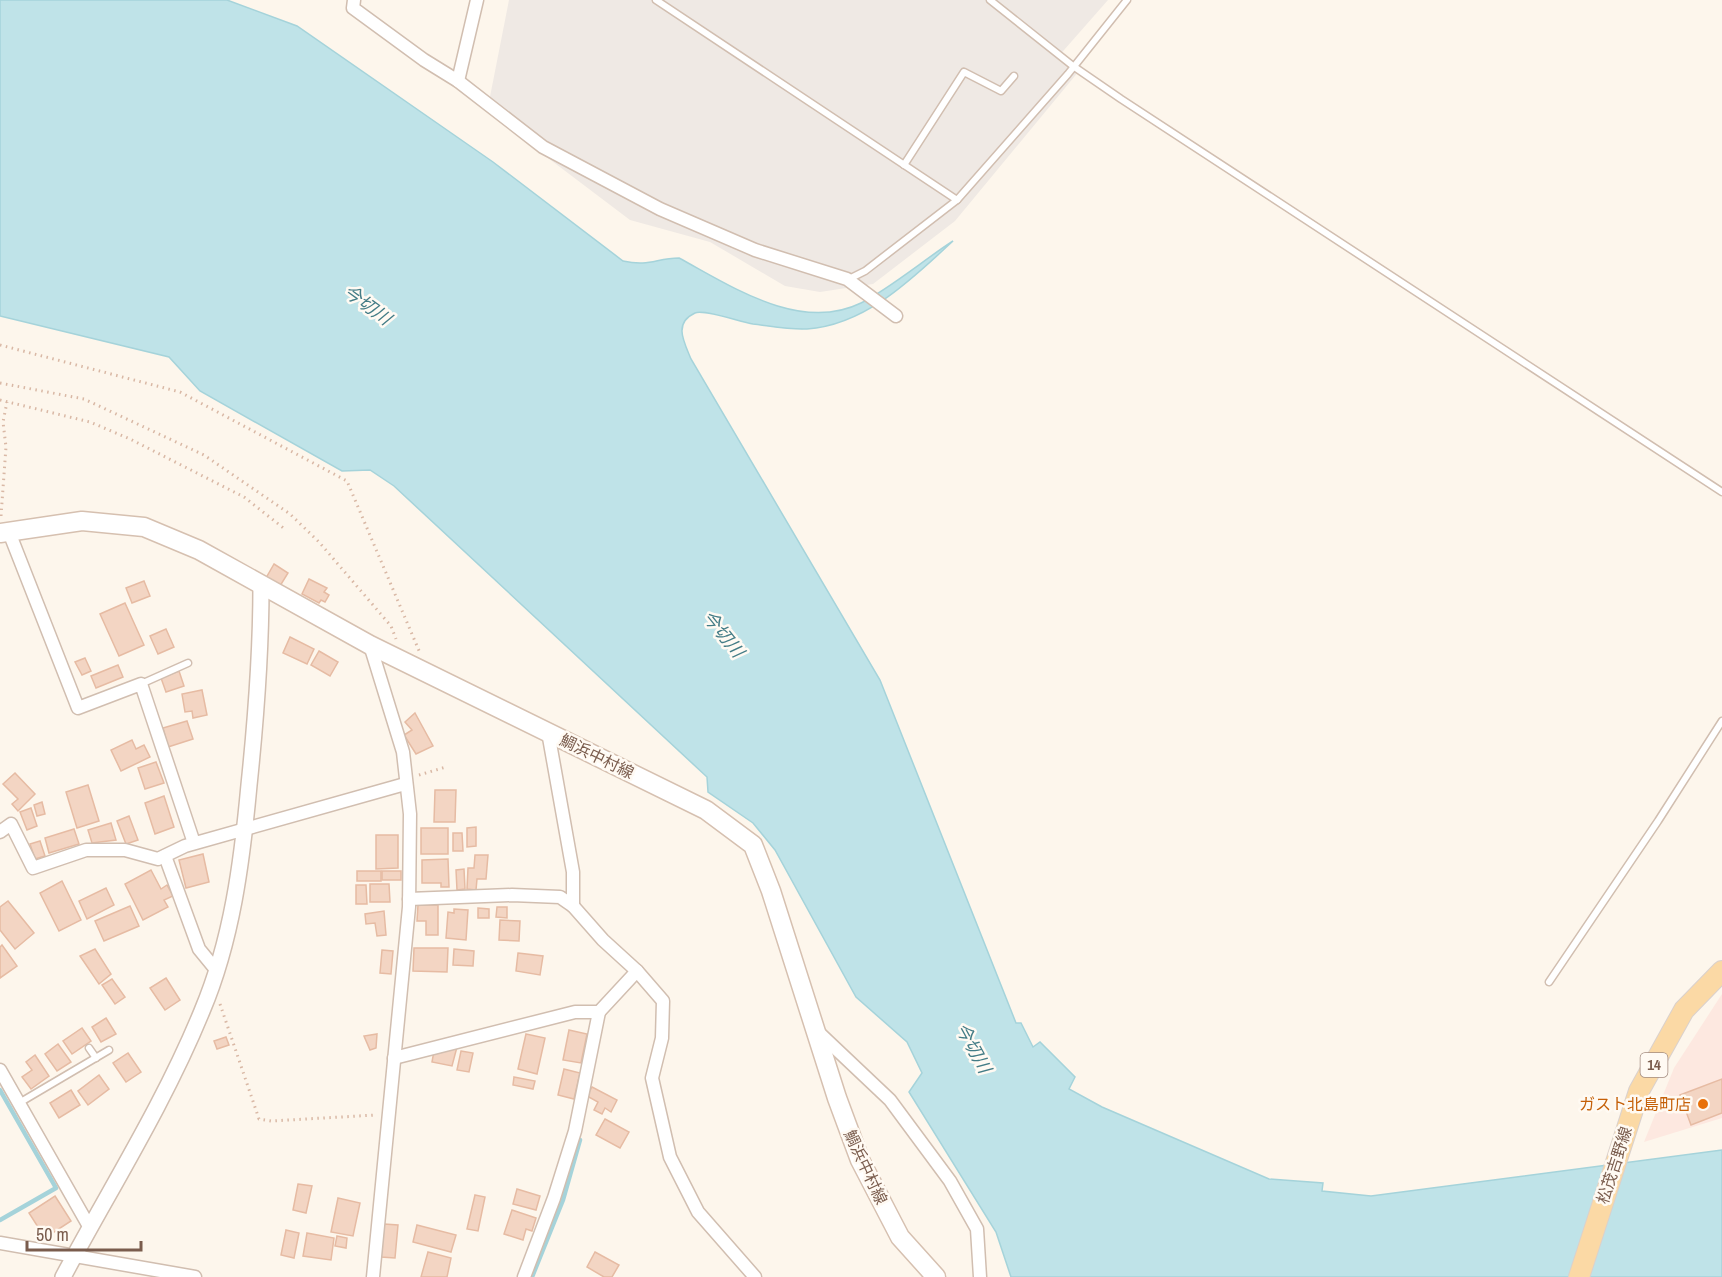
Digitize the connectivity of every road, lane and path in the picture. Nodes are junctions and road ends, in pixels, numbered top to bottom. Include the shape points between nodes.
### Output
1 (354, 0) edge
2 (477, 0) edge
3 (656, 0) edge
4 (990, 0) edge
5 (1127, 0) edge
6 (1073, 66) junction
7 (1014, 76) dead end
8 (458, 81) junction
9 (904, 165) junction
10 (957, 200) junction
11 (847, 279) junction
12 (896, 316) dead end
13 (0, 345) edge
14 (0, 382) edge
15 (0, 400) edge
16 (7, 402) junction
17 (1722, 492) edge
18 (3, 529) edge
19 (286, 530) dead end
20 (261, 586) junction
21 (370, 645) junction
22 (403, 660) junction
23 (188, 663) dead end
24 (421, 668) junction
25 (141, 684) junction
26 (1722, 721) edge
27 (548, 732) junction
28 (446, 767) dead end
29 (405, 782) junction
30 (245, 828) junction
31 (0, 832) edge
32 (194, 843) junction
33 (165, 856) junction
34 (409, 899) junction
35 (573, 906) junction
36 (637, 971) junction
37 (1722, 972) edge
38 (215, 977) junction
39 (1550, 982) dead end
40 (599, 1012) junction
41 (816, 1029) junction
42 (89, 1048) dead end
43 (110, 1050) dead end
44 (96, 1058) junction
45 (394, 1058) junction
46 (0, 1070) edge
47 (19, 1103) junction
48 (387, 1115) junction
49 (90, 1228) junction
50 (0, 1243) edge
51 (74, 1256) junction
52 (61, 1275) edge
53 (195, 1277) edge
54 (373, 1277) edge
55 (524, 1277) edge
56 (755, 1277) edge
57 (936, 1277) edge
58 (980, 1277) edge
59 (1579, 1277) edge

1 - 8 street via 353,8
2 - 8 street
3 - 9 lane
4 - 6 lane
5 - 6 lane
6 - 10 lane
6 - 17 lane
7 - 9 lane via 1001,91 964,72
8 - 11 street via 543,147 660,209 754,250
9 - 10 lane
10 - 11 lane via 865,271
11 - 12 street
13 - 24 path via 180,392 347,481 420,648
14 - 22 path via 84,399 204,455 290,514 391,626
15 - 16 path
16 - 18 path via 3,422
16 - 19 path via 90,422 130,439 244,497
18 - 20 main road, 鯛浜中村線 via 82,521 144,527 199,550
18 - 25 street via 78,708
20 - 21 main road, 鯛浜中村線
20 - 30 street via 260,675
21 - 22 main road, 鯛浜中村線
21 - 29 street via 403,752
22 - 24 main road, 鯛浜中村線
23 - 25 lane
24 - 27 main road, 鯛浜中村線
25 - 32 street
26 - 39 lane
27 - 35 street via 573,873
27 - 41 main road, 鯛浜中村線 via 706,810 753,845
28 - 29 path
29 - 30 street
29 - 34 street via 410,814
30 - 32 street
30 - 38 street via 233,908
31 - 33 street via 12,824 33,868 86,850 125,850 158,859
32 - 33 street
33 - 38 street via 200,949
34 - 35 street via 560,897
34 - 45 street
35 - 36 street
36 - 40 street
36 - 56 street via 663,1001 662,1038 652,1078 670,1156 698,1212
37 - 59 main road, 松茂吉野線 / 14 via 1684,1010 1639,1091
38 - 48 path via 259,1119
38 - 49 street via 177,1069
40 - 45 street via 564,1014
40 - 55 street via 575,1131
41 - 57 main road, 鯛浜中村線 via 860,1160 900,1237
41 - 58 street via 890,1100 950,1181 976,1229
42 - 44 lane
43 - 44 lane
44 - 47 lane
45 - 48 street
46 - 47 street
47 - 49 street
48 - 54 street
49 - 51 street
50 - 51 street
51 - 52 street
51 - 53 street

